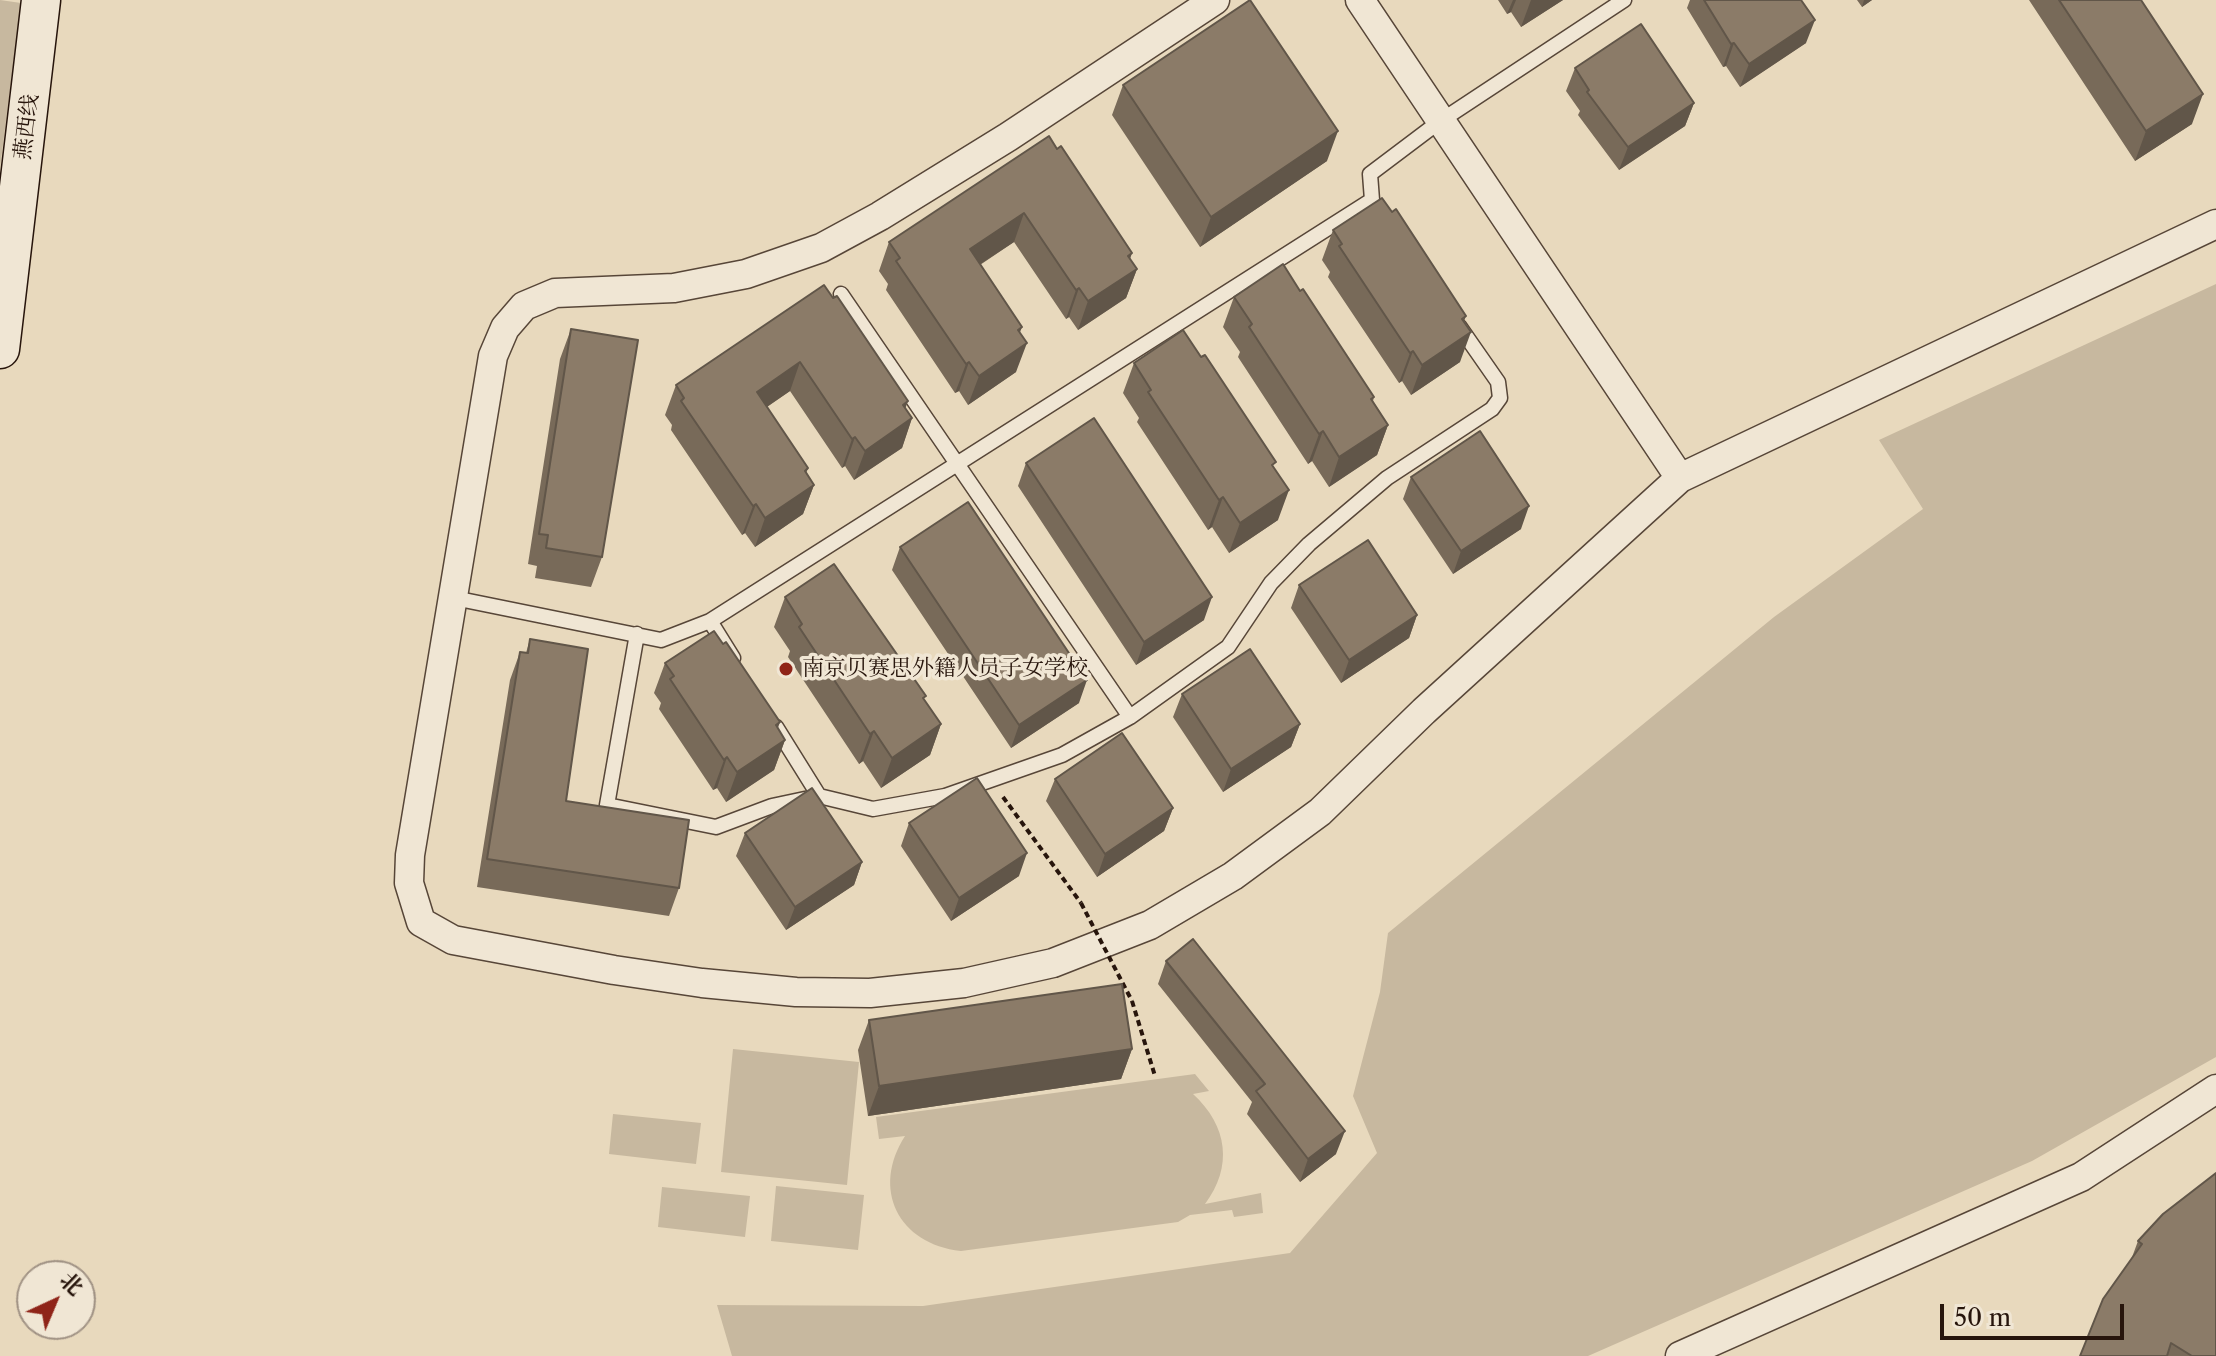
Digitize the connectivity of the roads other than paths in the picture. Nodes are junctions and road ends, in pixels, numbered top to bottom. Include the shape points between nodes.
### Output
1 (41, 0) edge
2 (1215, 0) edge
3 (1360, 0) edge
4 (1624, 0) edge
5 (1439, 122) junction
6 (1372, 200) junction
7 (1381, 213) edge
8 (2216, 224) edge
9 (841, 294) dead end
10 (1453, 317) edge
11 (0, 349) edge
12 (957, 465) junction
13 (1680, 478) junction
14 (454, 598) junction
15 (710, 621) junction
16 (637, 634) junction
17 (744, 675) edge
18 (769, 715) edge
19 (1130, 717) junction
20 (819, 796) junction
21 (2216, 1089) edge
22 (1680, 1356) edge

1 - 11 main road, 燕西线
2 - 14 street via 995,145 821,248 746,274 660,289 555,293 524,306 505,328 493,356
3 - 5 street
4 - 5 lane
5 - 6 lane via 1370,174
5 - 13 street
6 - 7 lane
6 - 12 lane
8 - 13 street
9 - 12 lane
10 - 19 lane via 1498,382 1500,398 1492,409 1387,478 1309,544 1271,583 1228,647
12 - 15 lane
12 - 19 lane
13 - 14 street via 1320,812 1233,876 1150,925 1053,963 964,983 870,993 733,986 614,970 453,940 421,922 409,883 410,855
14 - 16 lane
15 - 16 lane via 661,640
15 - 17 lane
16 - 20 lane via 607,805 716,827
18 - 20 lane
19 - 20 lane via 1062,755 945,796 873,809
21 - 22 street via 2081,1177

